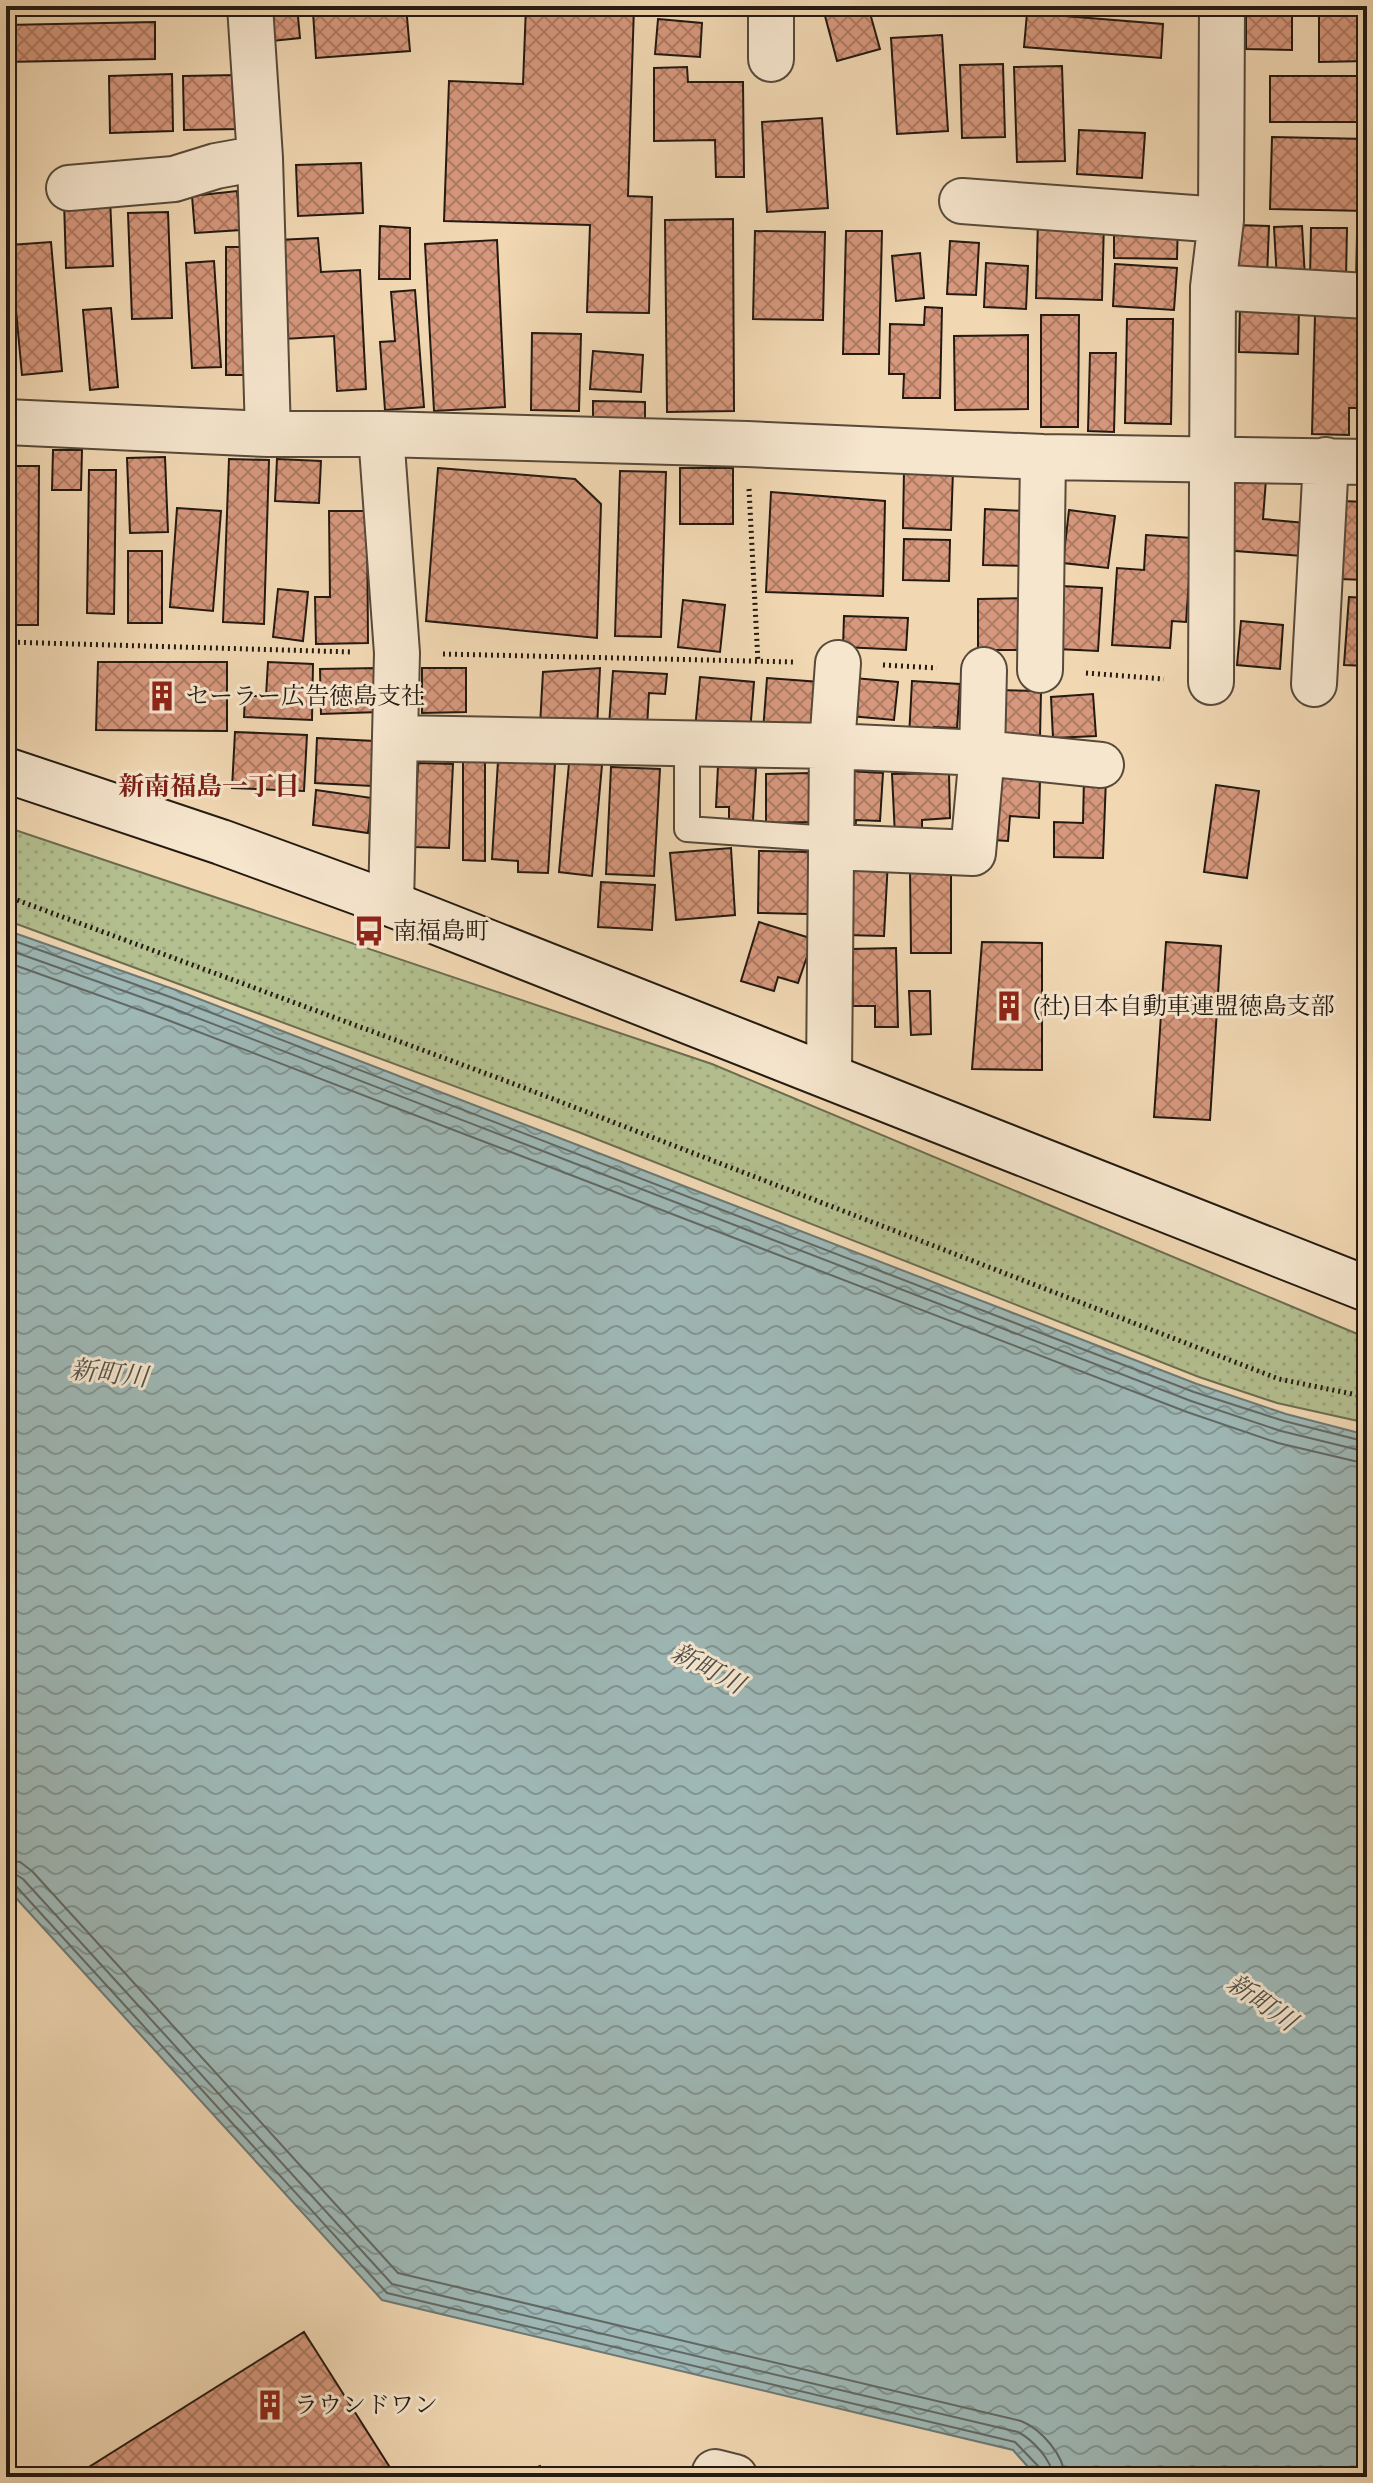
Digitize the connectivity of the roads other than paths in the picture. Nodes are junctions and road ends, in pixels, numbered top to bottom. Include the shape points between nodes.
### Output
1 (250, 6) edge
2 (771, 6) edge
3 (1222, 6) edge
4 (771, 59) dead end
5 (260, 158) junction
6 (69, 188) dead end
7 (962, 201) dead end
8 (1221, 220) junction
9 (1213, 287) junction
10 (1367, 296) edge
11 (6, 422) edge
12 (268, 434) junction
13 (381, 434) junction
14 (1043, 457) junction
15 (1213, 459) junction
16 (1346, 461) edge
17 (838, 663) road end
18 (984, 670) road end
19 (1040, 670) road end
20 (1211, 682) road end
21 (1314, 684) dead end
22 (395, 738) junction
23 (687, 743) junction
24 (832, 746) junction
25 (982, 753) junction
26 (1101, 765) dead end
27 (6, 770) edge
28 (831, 843) junction
29 (391, 904) junction
30 (829, 1075) junction
31 (1367, 1289) edge
32 (713, 2477) edge
33 (735, 2477) edge

1 - 5 street
2 - 4 street
3 - 8 street
5 - 6 street via 174,179
5 - 12 street
7 - 8 street
8 - 9 street
9 - 10 street
9 - 15 street
11 - 12 street
12 - 13 street
13 - 14 street
13 - 22 street via 397,653
14 - 15 street
14 - 19 street
15 - 16 street
15 - 20 street
16 - 21 street
17 - 24 street
18 - 25 street
22 - 23 street
22 - 29 street
23 - 24 street
23 - 28 lane via 687,829
24 - 25 street
24 - 28 street
25 - 26 street
25 - 28 street via 973,853
27 - 29 street
28 - 30 street
29 - 30 street
30 - 31 street
32 - 33 street via 715,2472

